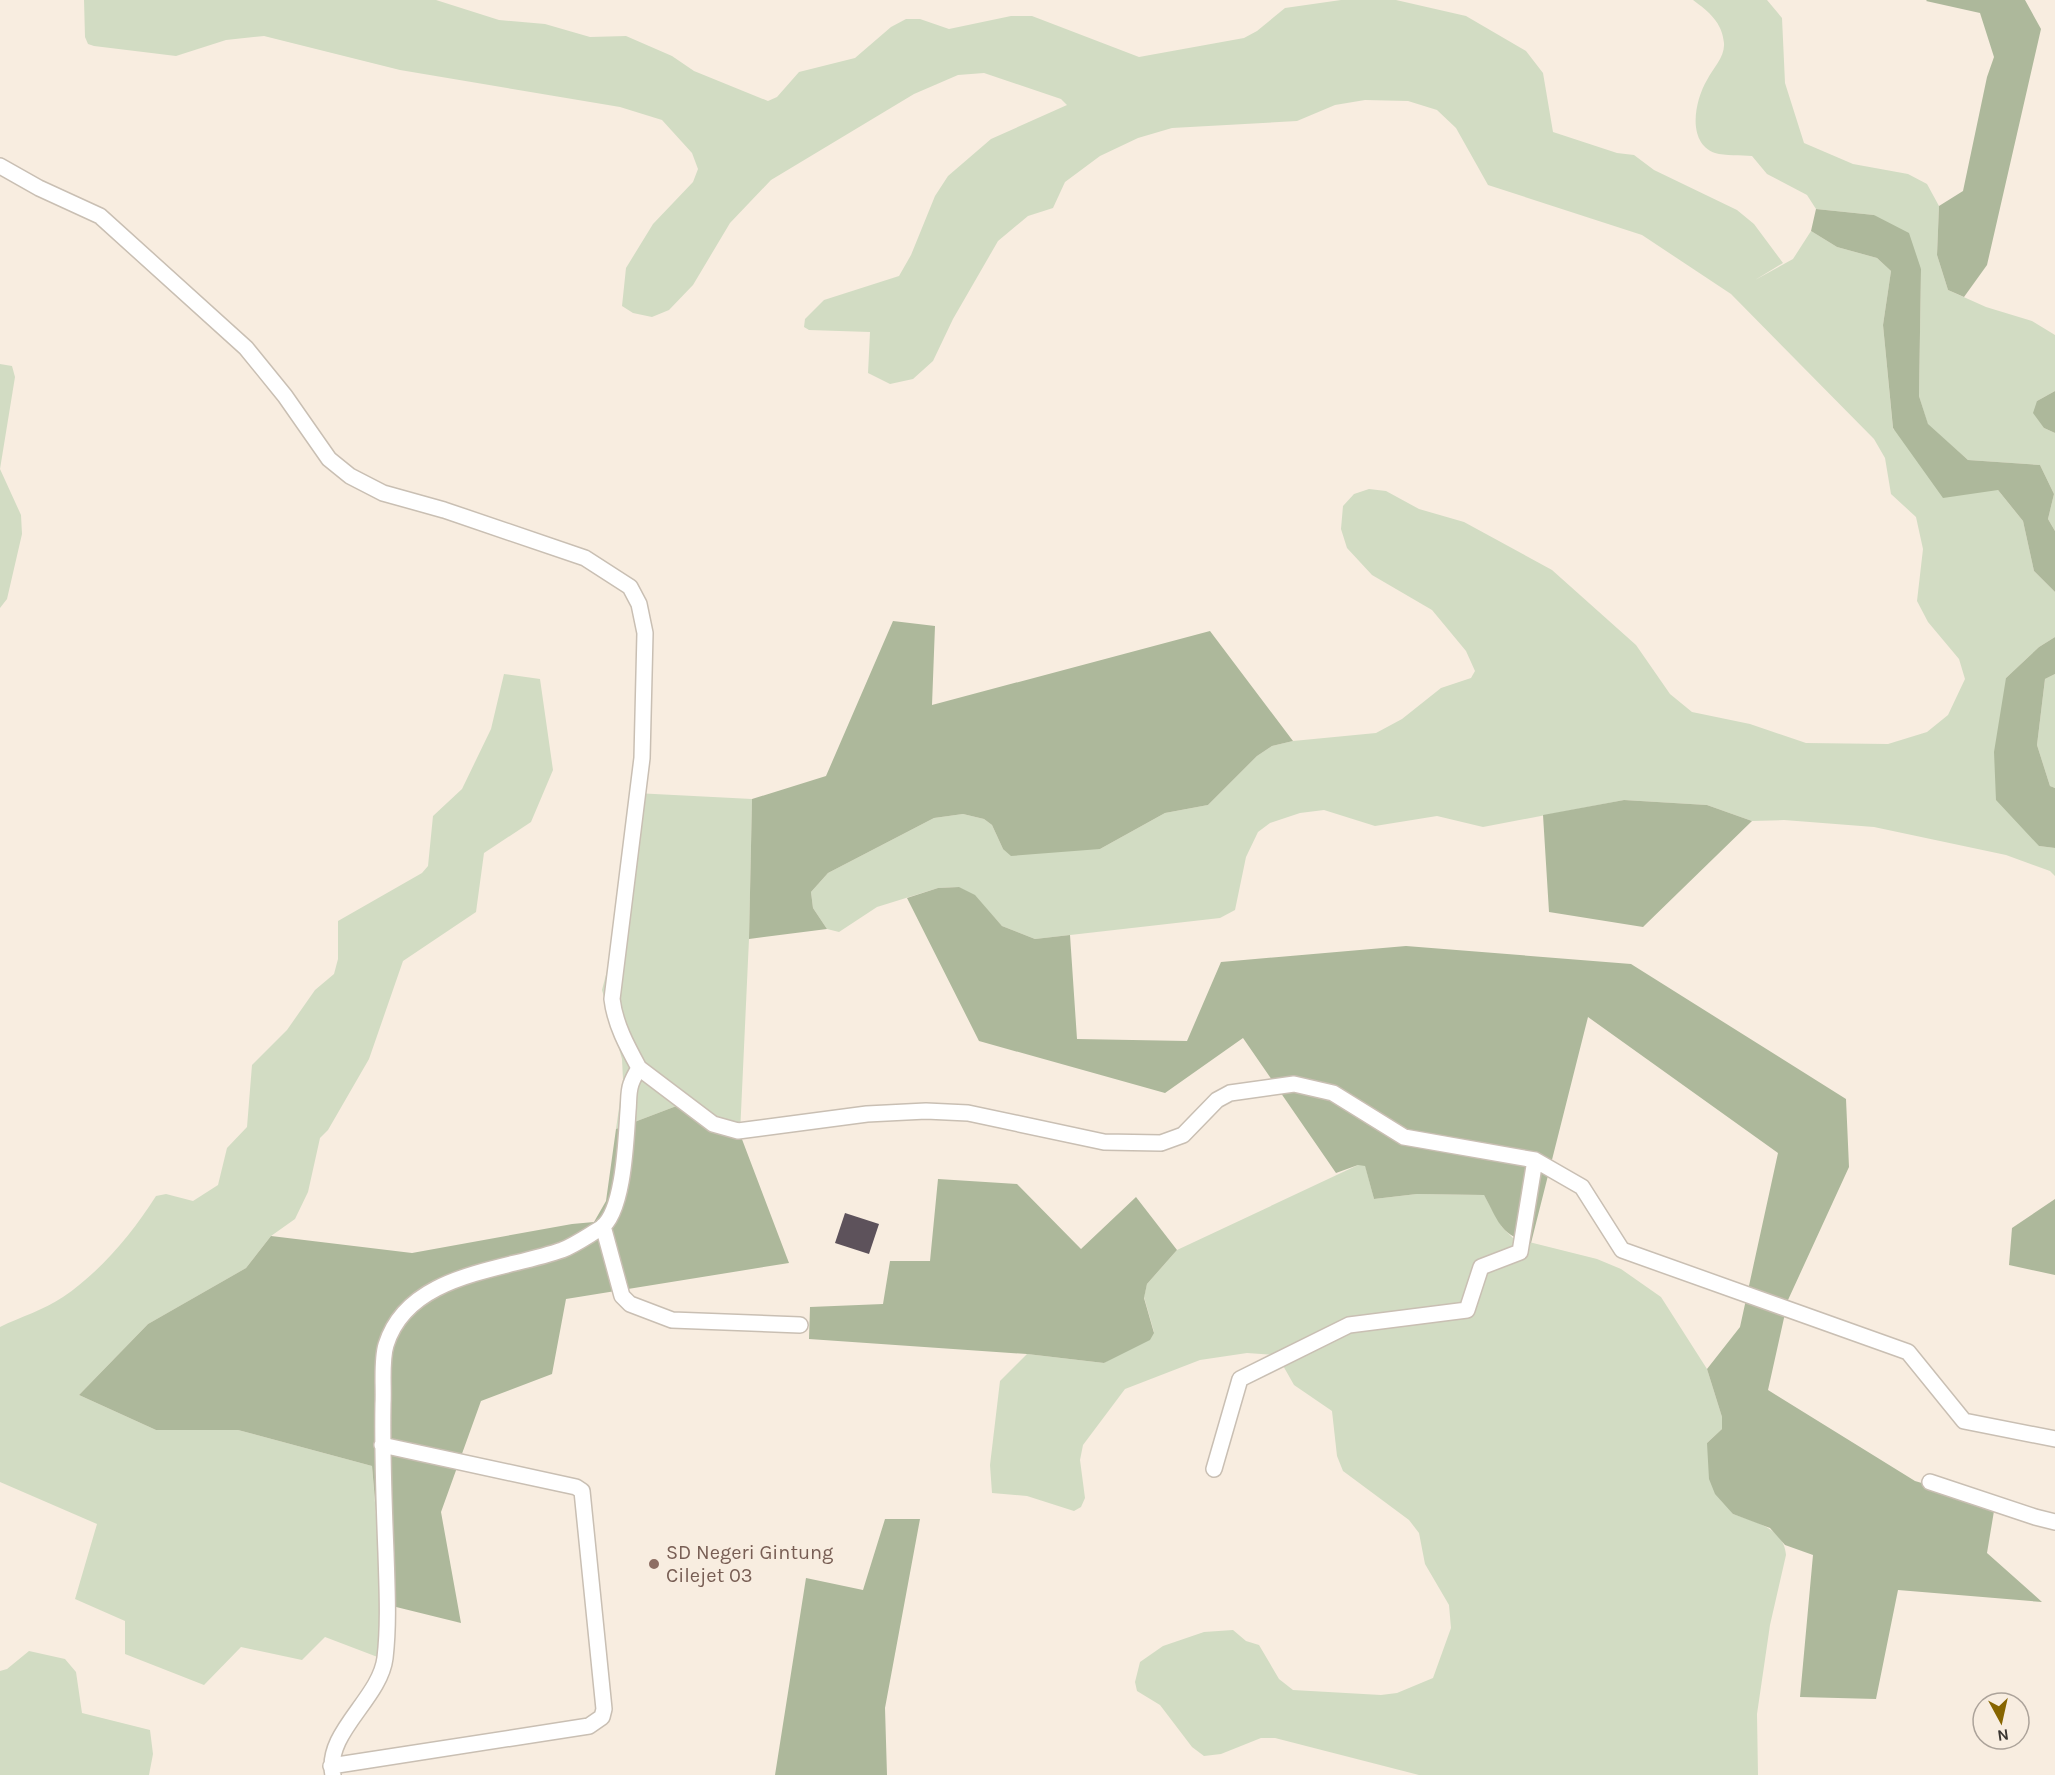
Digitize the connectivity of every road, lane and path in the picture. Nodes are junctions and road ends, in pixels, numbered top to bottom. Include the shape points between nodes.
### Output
1 (0, 166) edge
2 (639, 1068) junction
3 (1535, 1160) junction
4 (603, 1226) junction
5 (800, 1325) dead end
6 (2055, 1439) edge
7 (382, 1445) junction
8 (1214, 1469) dead end
9 (1930, 1482) dead end
10 (2055, 1522) edge
11 (332, 1771) edge

1 - 2 street via 100,216 246,348 329,459 350,476 382,494 444,510 585,558 630,588 639,604 645,633 642,758 612,999 625,1044
2 - 3 street via 713,1124 738,1131 867,1114 926,1111 968,1113 1104,1142 1161,1143 1183,1135 1217,1100 1230,1094 1294,1084 1333,1093 1404,1137
2 - 4 street via 630,1085 625,1156 617,1199
3 - 6 street via 1582,1187 1622,1250 1908,1353 1965,1421
3 - 8 street via 1520,1252 1481,1268 1467,1310 1350,1325 1240,1379
4 - 5 street via 622,1296 630,1304 672,1320
4 - 7 street via 563,1250 468,1275 411,1306 392,1329 385,1347
7 - 11 street via 385,1659 377,1682 339,1737
7 - 11 street via 582,1491 604,1709 602,1716 589,1726
9 - 10 street

